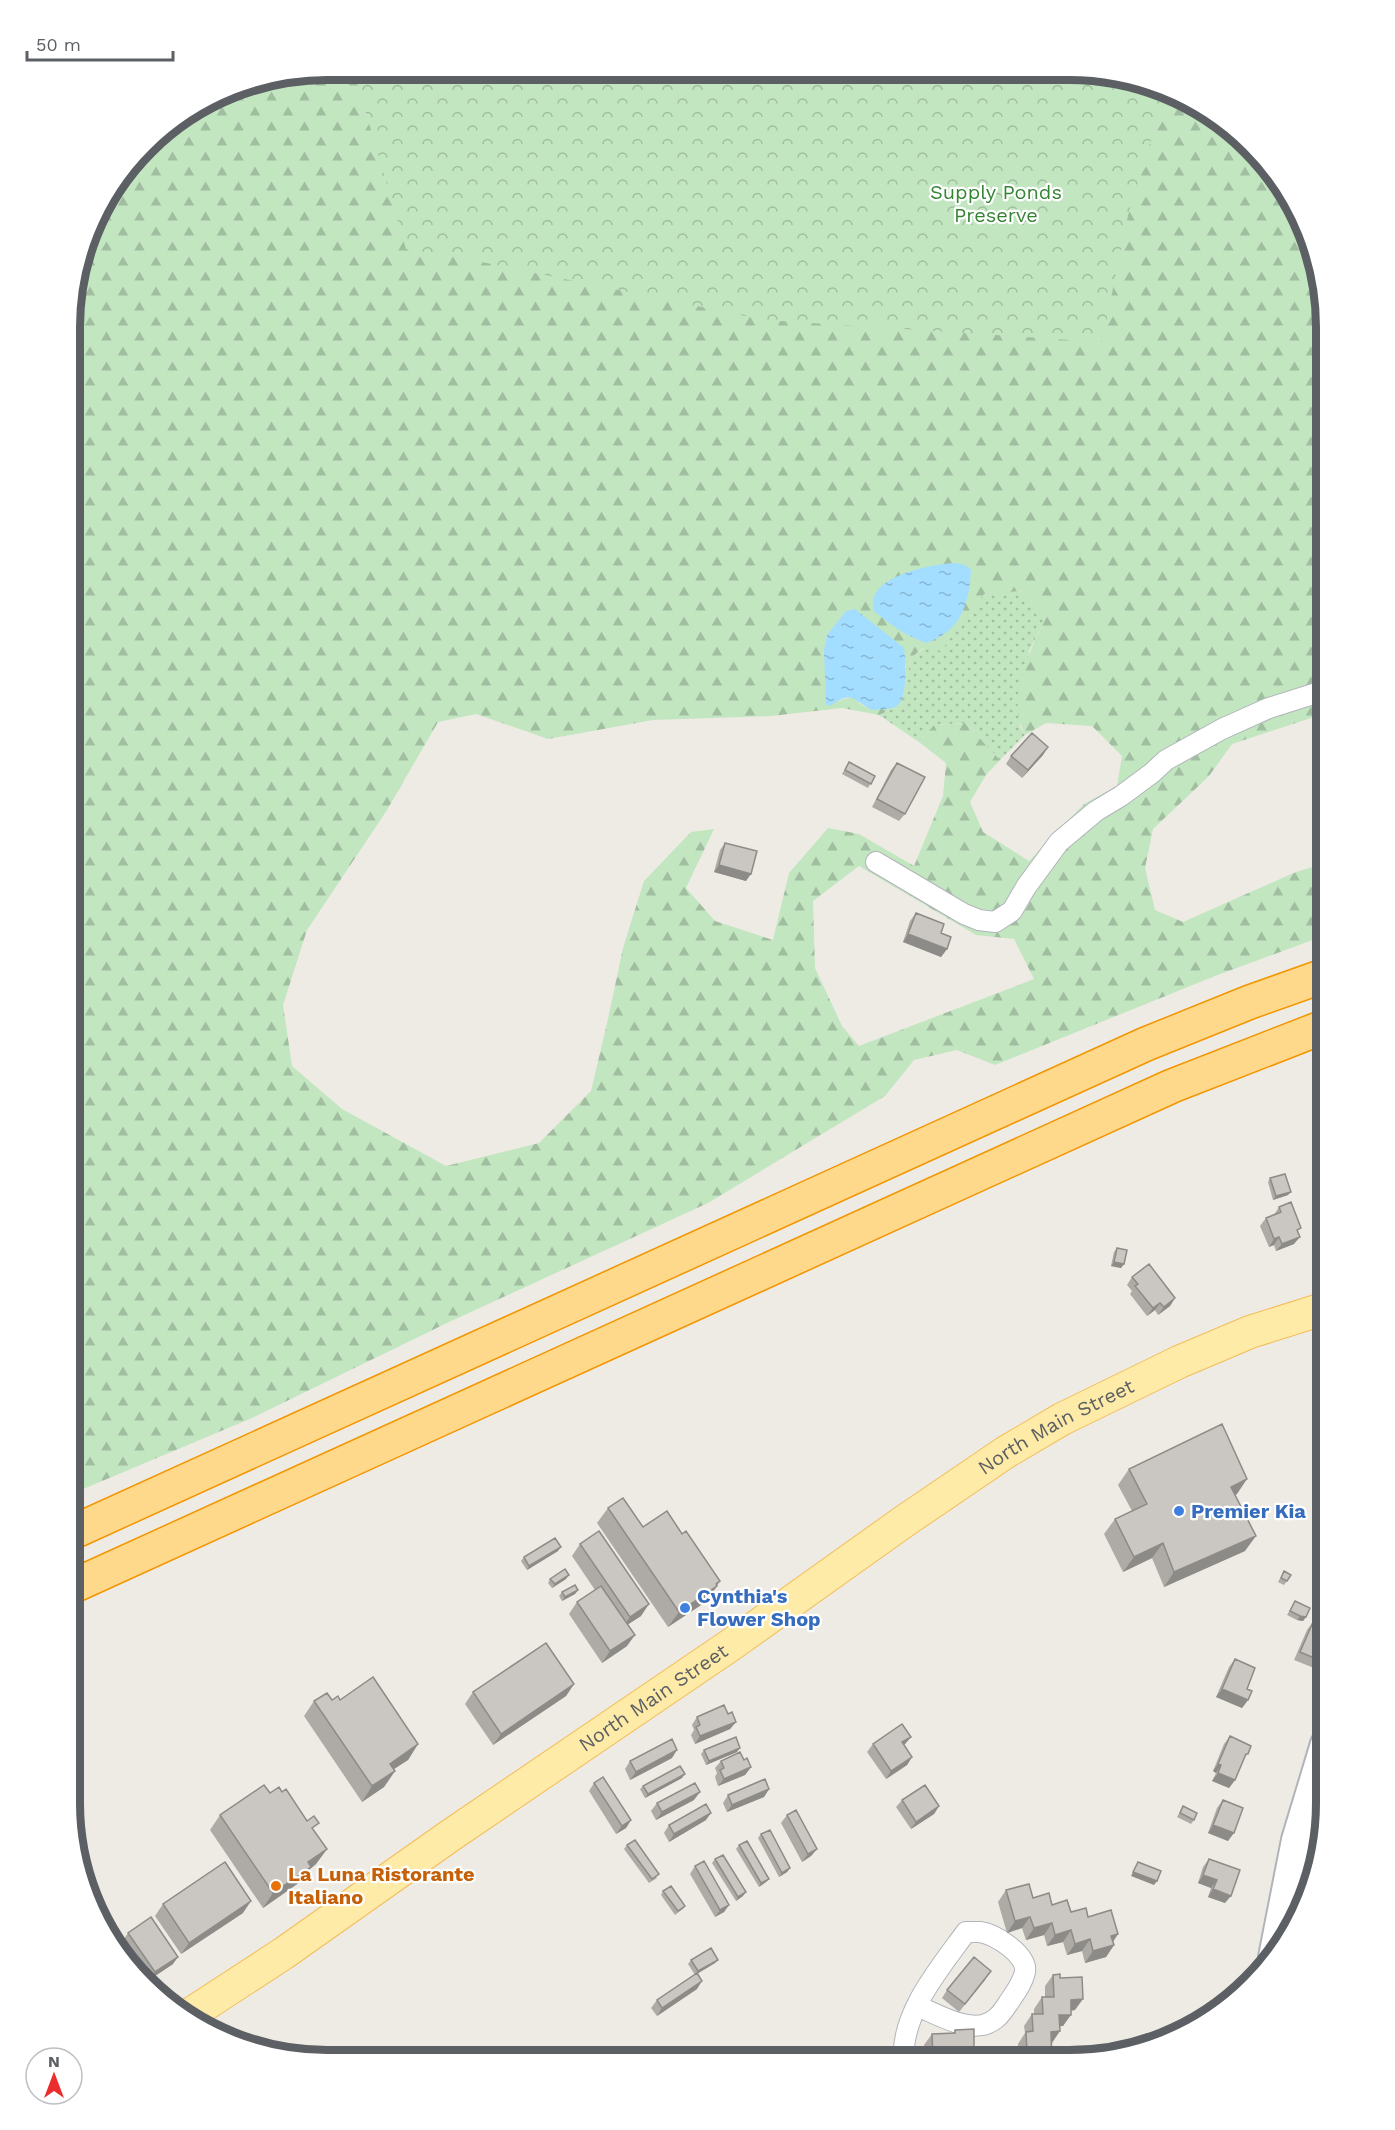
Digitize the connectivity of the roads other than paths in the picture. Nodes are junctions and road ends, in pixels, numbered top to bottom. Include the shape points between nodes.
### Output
1 (1316, 693) edge
2 (876, 862) dead end
3 (1316, 979) edge
4 (1316, 1030) edge
5 (1316, 1311) edge
6 (80, 1529) edge
7 (80, 1583) edge
8 (1316, 1774) edge
9 (1277, 1935) edge
10 (917, 2006) junction
11 (194, 2012) edge
12 (903, 2050) edge

1 - 2 street via 1269,708 1166,760 1059,842 1012,910 995,922 964,914
3 - 6 highway via 1146,1044
4 - 7 highway via 1161,1091
5 - 11 main road, North Main Street via 1250,1332 1179,1362 1062,1419 1006,1452
8 - 9 street via 1296,1840
10 - 10 street via 929,1982 966,1932 982,1932 1002,1941 1022,1958 1025,1970 1020,1985 994,2021 970,2025
10 - 12 street

